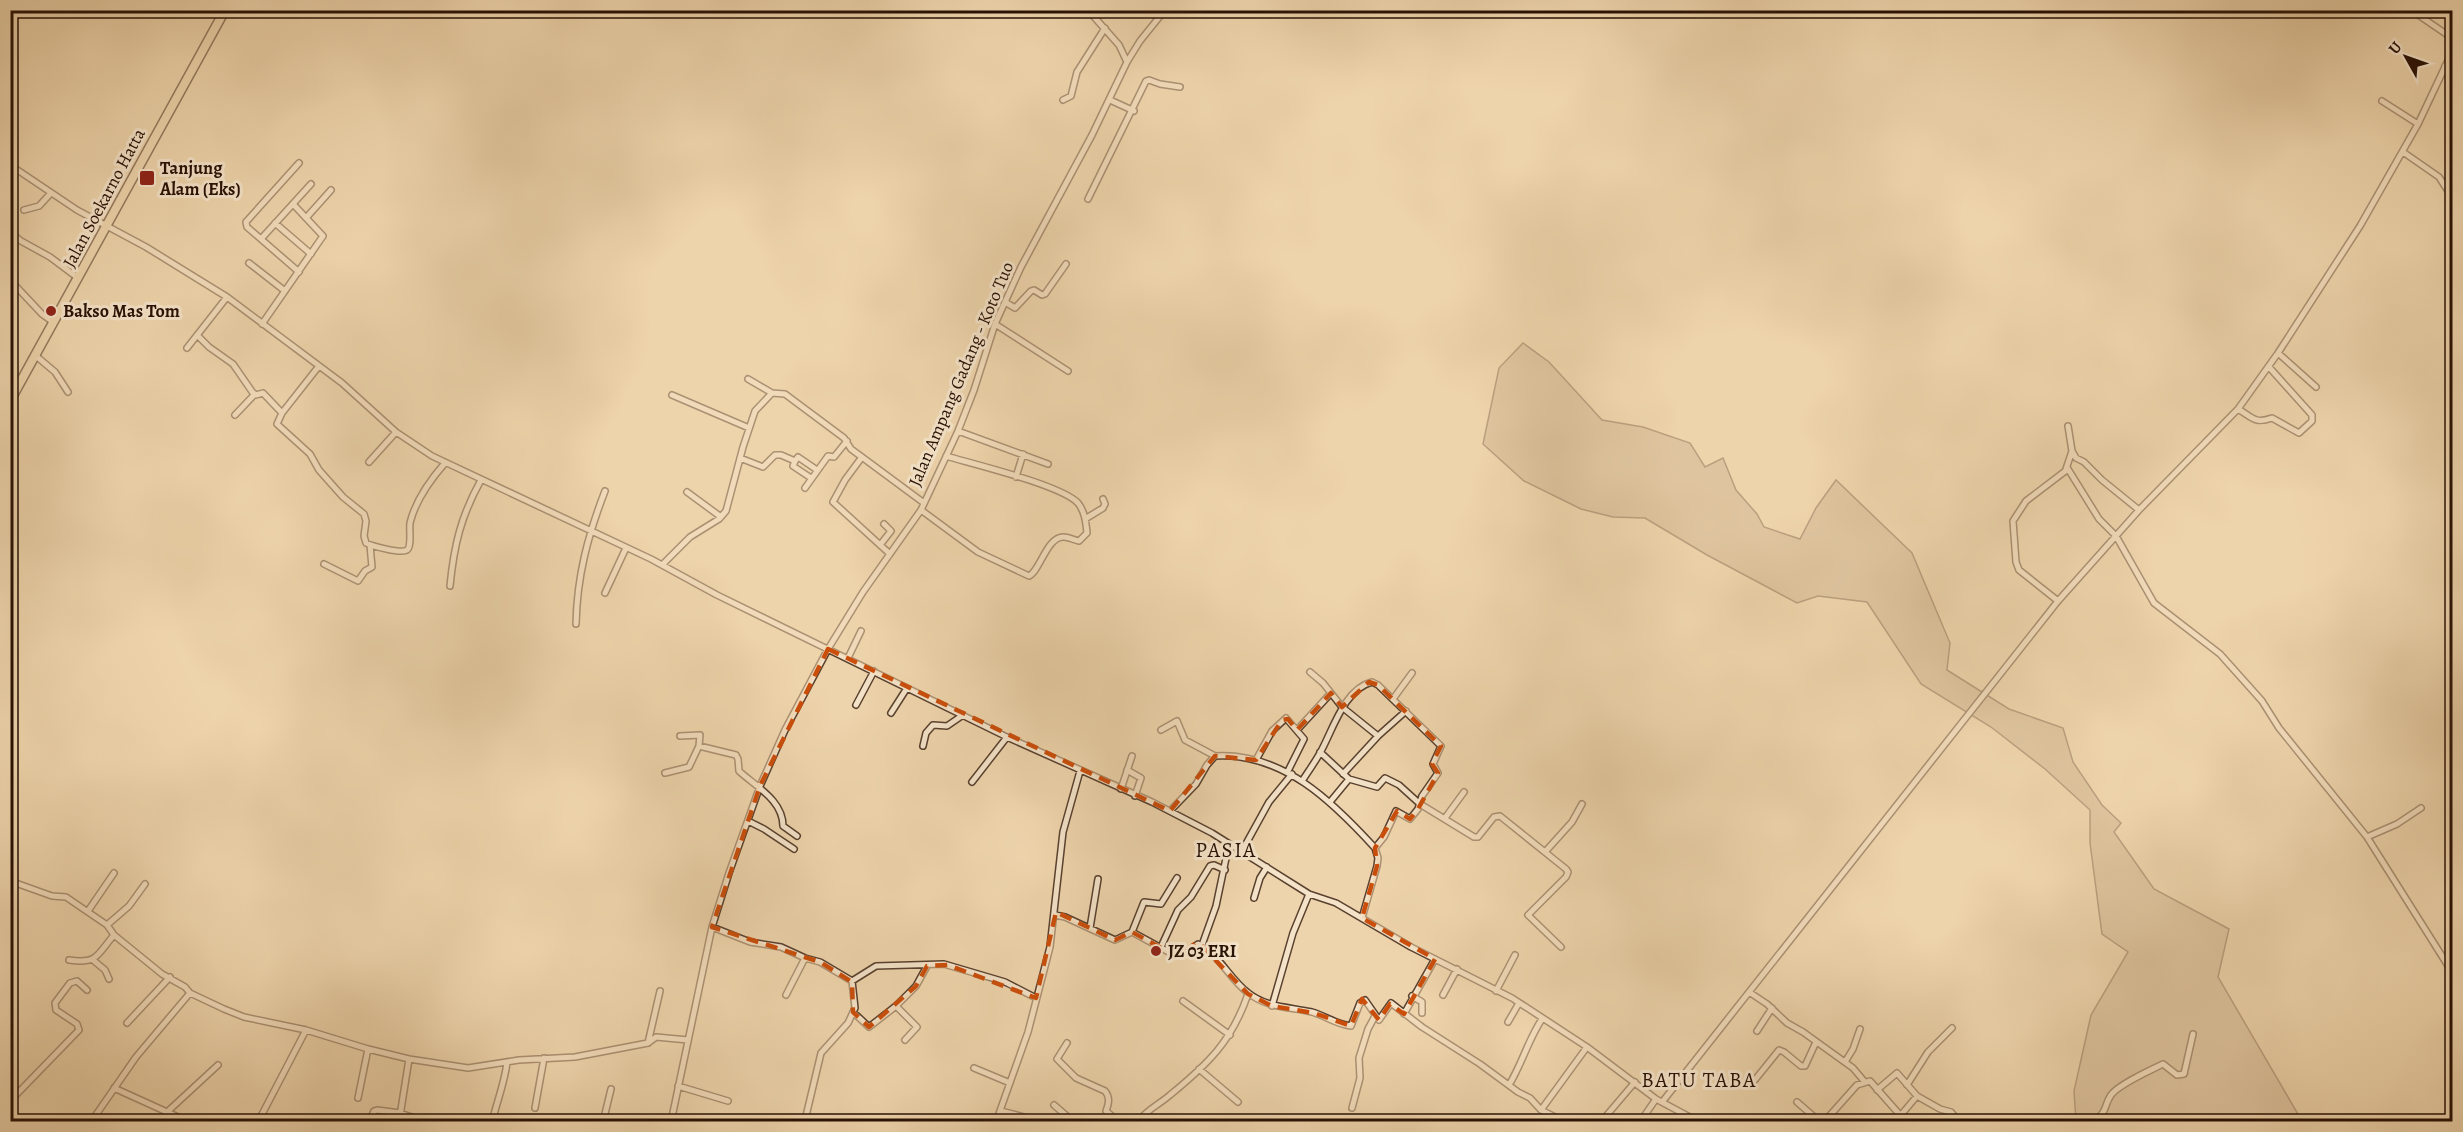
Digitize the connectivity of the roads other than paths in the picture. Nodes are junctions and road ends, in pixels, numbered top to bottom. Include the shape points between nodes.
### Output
1 (225, 10) edge
2 (1088, 10) edge
3 (1166, 10) edge
4 (2411, 10) edge
5 (1105, 28) junction
6 (2452, 38) edge
7 (2452, 52) edge
8 (1127, 62) junction
9 (2445, 66) junction
10 (2452, 72) edge
11 (1180, 87) dead end
12 (1110, 99) junction
13 (1063, 100) dead end
14 (2382, 101) dead end
15 (1134, 111) junction
16 (2418, 124) junction
17 (2403, 152) junction
18 (299, 163) dead end
19 (10, 165) edge
20 (311, 184) dead end
21 (331, 190) dead end
22 (51, 193) junction
23 (2450, 194) dead end
24 (1088, 199) dead end
25 (293, 204) junction
26 (24, 210) dead end
27 (306, 218) junction
28 (275, 223) junction
29 (105, 227) junction
30 (10, 232) edge
31 (261, 239) junction
32 (311, 254) junction
33 (249, 262) dead end
34 (1066, 264) dead end
35 (299, 272) junction
36 (79, 279) junction
37 (10, 280) edge
38 (285, 291) junction
39 (227, 297) junction
40 (1005, 302) junction
41 (55, 323) junction
42 (262, 324) junction
43 (995, 324) junction
44 (198, 335) junction
45 (187, 348) dead end
46 (2278, 353) junction
47 (36, 356) junction
48 (319, 366) junction
49 (2268, 367) junction
50 (1068, 371) dead end
51 (748, 379) dead end
52 (2316, 387) dead end
53 (68, 392) dead end
54 (772, 393) junction
55 (255, 394) junction
56 (672, 395) dead end
57 (10, 401) edge
58 (2238, 409) junction
59 (282, 413) junction
60 (235, 415) dead end
61 (2068, 426) dead end
62 (749, 429) junction
63 (958, 431) junction
64 (396, 432) junction
65 (847, 441) junction
66 (2072, 451) junction
67 (1023, 454) junction
68 (946, 456) junction
69 (862, 457) junction
70 (740, 458) junction
71 (795, 461) junction
72 (369, 462) dead end
73 (445, 463) junction
74 (1048, 464) dead end
75 (2066, 469) junction
76 (817, 470) junction
77 (1016, 477) junction
78 (811, 478) junction
79 (480, 480) junction
80 (805, 488) dead end
81 (606, 491) dead end
82 (687, 492) dead end
83 (1103, 499) dead end
84 (924, 503) junction
85 (921, 510) junction
86 (2139, 510) junction
87 (721, 517) junction
88 (1085, 519) junction
89 (884, 524) dead end
90 (590, 531) junction
91 (2116, 536) junction
92 (370, 545) junction
93 (880, 545) junction
94 (626, 548) junction
95 (890, 554) junction
96 (324, 564) dead end
97 (662, 565) junction
98 (450, 586) dead end
99 (604, 593) dead end
100 (2058, 601) junction
101 (576, 624) dead end
102 (861, 631) dead end
103 (828, 649) junction
104 (848, 658) junction
105 (874, 671) junction
106 (1310, 672) dead end
107 (1412, 673) dead end
108 (908, 688) junction
109 (1331, 693) junction
110 (1393, 699) junction
111 (856, 705) dead end
112 (1342, 707) junction
113 (1406, 711) junction
114 (891, 714) dead end
115 (963, 715) junction
116 (1161, 730) dead end
117 (1297, 730) junction
118 (680, 736) dead end
119 (1378, 736) junction
120 (1007, 737) junction
121 (699, 746) junction
122 (923, 746) dead end
123 (1320, 752) junction
124 (1131, 756) dead end
125 (1215, 756) junction
126 (1256, 760) junction
127 (1127, 770) junction
128 (1080, 771) junction
129 (665, 773) dead end
130 (1290, 773) junction
131 (1343, 774) junction
132 (1349, 779) junction
133 (1302, 781) junction
134 (972, 782) dead end
135 (760, 786) junction
136 (1121, 789) junction
137 (1464, 792) dead end
138 (1135, 796) junction
139 (1330, 802) junction
140 (1420, 804) junction
141 (1582, 804) dead end
142 (2421, 808) dead end
143 (1170, 811) junction
144 (1445, 818) junction
145 (748, 821) junction
146 (797, 836) dead end
147 (2367, 837) junction
148 (1229, 844) junction
149 (1375, 848) junction
150 (794, 849) dead end
151 (1242, 851) junction
152 (1545, 852) junction
153 (1267, 867) junction
154 (1224, 870) junction
155 (114, 873) dead end
156 (1177, 878) dead end
157 (1098, 879) dead end
158 (10, 881) edge
159 (145, 884) dead end
160 (1310, 894) junction
161 (1254, 898) dead end
162 (88, 911) junction
163 (1055, 915) junction
164 (1362, 918) junction
165 (107, 925) junction
166 (712, 927) junction
167 (1090, 928) junction
168 (1132, 932) junction
169 (114, 935) junction
170 (1202, 945) junction
171 (1161, 947) junction
172 (1561, 947) dead end
173 (1515, 955) dead end
174 (805, 958) junction
175 (1435, 959) junction
176 (69, 960) dead end
177 (93, 960) junction
178 (927, 966) junction
179 (1457, 969) junction
180 (2452, 972) edge
181 (170, 977) junction
182 (109, 979) dead end
183 (852, 981) junction
184 (87, 990) dead end
185 (660, 991) dead end
186 (1496, 991) junction
187 (1749, 992) junction
188 (190, 993) junction
189 (786, 994) dead end
190 (1248, 994) junction
191 (1443, 995) dead end
192 (1412, 996) junction
193 (1036, 998) junction
194 (1184, 1002) dead end
195 (1519, 1003) junction
196 (896, 1006) junction
197 (1272, 1006) junction
198 (1772, 1008) junction
199 (853, 1012) junction
200 (1422, 1013) dead end
201 (1404, 1014) junction
202 (1375, 1016) junction
203 (1542, 1019) junction
204 (1508, 1022) dead end
205 (127, 1023) dead end
206 (1952, 1028) dead end
207 (1860, 1029) dead end
208 (306, 1030) junction
209 (1757, 1031) dead end
210 (2193, 1034) dead end
211 (1230, 1035) junction
212 (688, 1040) junction
213 (905, 1040) dead end
214 (648, 1042) junction
215 (1816, 1042) junction
216 (1067, 1043) dead end
217 (1587, 1047) junction
218 (369, 1049) junction
219 (544, 1058) junction
220 (409, 1059) junction
221 (507, 1062) junction
222 (1845, 1062) junction
223 (218, 1065) dead end
224 (974, 1068) dead end
225 (1199, 1069) junction
226 (1754, 1081) dead end
227 (1635, 1082) junction
228 (1864, 1082) junction
229 (1010, 1083) junction
230 (1509, 1085) junction
231 (1907, 1085) junction
232 (678, 1086) junction
233 (114, 1088) junction
234 (611, 1089) dead end
235 (1877, 1090) junction
236 (1917, 1096) junction
237 (10, 1097) edge
238 (358, 1098) dead end
239 (1660, 1100) junction
240 (728, 1101) dead end
241 (1238, 1102) dead end
242 (1797, 1102) dead end
243 (1054, 1105) dead end
244 (535, 1108) dead end
245 (1352, 1108) dead end
246 (1541, 1110) junction
247 (1001, 1111) junction
248 (166, 1113) junction
249 (400, 1113) junction
250 (1900, 1115) junction
251 (1138, 1121) edge
252 (91, 1122) edge
253 (189, 1122) edge
254 (258, 1122) edge
255 (369, 1122) edge
256 (399, 1122) edge
257 (426, 1122) edge
258 (492, 1122) edge
259 (603, 1122) edge
260 (671, 1122) edge
261 (776, 1122) edge
262 (996, 1122) edge
263 (1043, 1122) edge
264 (1068, 1122) edge
265 (1119, 1122) edge
266 (1133, 1122) edge
267 (1565, 1122) edge
268 (1601, 1122) edge
269 (1640, 1122) edge
270 (1699, 1122) edge
271 (1822, 1122) edge
272 (1895, 1122) edge
273 (1966, 1122) edge
274 (2093, 1122) edge

1 - 29 highway, Jalan Soekarno Hatta
2 - 5 street
3 - 8 street, Jalan Ampang Gadang - Koto Tuo
4 - 6 street
5 - 8 street
5 - 13 street via 1077,72 1071,96
7 - 9 street
8 - 12 street, Jalan Ampang Gadang - Koto Tuo
9 - 10 street
9 - 16 street
11 - 15 street via 1148,80
12 - 15 street
12 - 40 street, Jalan Ampang Gadang - Koto Tuo
14 - 16 street
15 - 24 street
16 - 17 street
17 - 23 street via 2439,177
17 - 46 street
18 - 31 street via 247,219 246,225
19 - 22 street
20 - 25 street
21 - 27 street
22 - 26 street via 39,206
22 - 29 street
25 - 27 street
25 - 28 street
27 - 32 street via 323,236
28 - 31 street
28 - 32 street
29 - 36 highway, Jalan Soekarno Hatta
29 - 39 street via 146,247
30 - 36 street
31 - 35 street
32 - 35 street
33 - 38 street
34 - 40 street via 1043,295 1031,291 1015,308
35 - 38 street
36 - 41 highway, Jalan Soekarno Hatta
37 - 41 street
38 - 42 street
39 - 42 street
39 - 44 street
40 - 43 street, Jalan Ampang Gadang - Koto Tuo
41 - 47 highway, Jalan Soekarno Hatta
42 - 48 street
43 - 50 street
43 - 63 street, Jalan Ampang Gadang - Koto Tuo
44 - 45 street
44 - 55 street via 233,364
46 - 49 street
46 - 52 street
47 - 53 street via 55,372
47 - 57 highway, Jalan Soekarno Hatta
48 - 59 street
48 - 64 street
49 - 58 street
49 - 58 street via 2312,415 2312,421 2299,433 2272,418 2262,422
51 - 54 street
54 - 62 street via 755,411
54 - 65 street via 785,394
55 - 59 street via 263,393
55 - 60 street
56 - 62 street
58 - 86 street
59 - 92 street via 277,421 280,428 310,454 343,497 364,514 364,539
61 - 66 street
62 - 70 street
63 - 67 street
63 - 68 street, Jalan Ampang Gadang - Koto Tuo
64 - 72 street
64 - 73 street
65 - 69 street via 850,449
65 - 76 street via 834,458 828,456
66 - 75 street
66 - 86 street
67 - 74 street
67 - 77 street
68 - 77 street
68 - 84 street, Jalan Ampang Gadang - Koto Tuo
69 - 84 street
69 - 93 street via 833,502
70 - 71 street via 763,467 777,455
70 - 87 street via 728,508
71 - 76 street via 798,457
71 - 78 street via 794,466
73 - 79 street
73 - 92 street via 432,478 411,522 409,547 400,552
75 - 91 street via 2099,519
75 - 100 street via 2024,503 2012,524 2019,570
76 - 78 street
77 - 88 street via 1072,497
78 - 80 street
79 - 90 street
79 - 98 street via 465,510
81 - 90 street
82 - 87 street
83 - 88 street via 1103,508
84 - 85 street, Jalan Ampang Gadang - Koto Tuo
85 - 88 street via 978,552 1029,576 1060,538 1078,541 1086,534
85 - 95 street, Jalan Ampang Gadang - Koto Tuo
86 - 91 street
87 - 97 street via 690,537
89 - 93 street via 891,531
90 - 94 street
90 - 101 street
91 - 100 street
91 - 147 street via 2154,603 2220,654 2262,701 2279,728
92 - 96 street via 372,567 358,581
93 - 95 street
94 - 97 street
94 - 99 street
95 - 103 street, Jalan Ampang Gadang - Koto Tuo
97 - 103 street
100 - 187 street
102 - 104 street
103 - 104 street
103 - 135 street, Jalan Ampang Gadang - Koto Tuo via 802,693
104 - 105 street
105 - 108 street
105 - 111 street
106 - 109 street
107 - 110 street
108 - 114 street
108 - 115 street
109 - 112 street
109 - 117 street
110 - 112 street via 1370,682
110 - 113 street
112 - 119 street
112 - 123 street
113 - 119 street
113 - 140 street via 1441,746 1433,764 1438,773
115 - 120 street
115 - 122 street via 947,726 933,725
116 - 125 street via 1177,720 1185,740
117 - 126 street via 1288,719 1282,720
117 - 130 street via 1304,742 1294,755
118 - 121 street via 700,735
119 - 131 street
120 - 128 street
120 - 134 street
121 - 129 street via 689,767
121 - 135 street via 735,755 740,772
123 - 131 street
123 - 133 street
124 - 127 street
125 - 126 street
125 - 143 street via 1196,784
126 - 130 street
127 - 136 street
127 - 138 street via 1141,778
128 - 136 street
128 - 163 street via 1064,832
130 - 133 street
130 - 151 street
131 - 132 street
132 - 139 street
132 - 140 street via 1377,787 1385,778
133 - 139 street
135 - 145 street, Jalan Ampang Gadang - Koto Tuo
135 - 146 street via 783,815 783,825
136 - 138 street
137 - 144 street
138 - 143 street
139 - 149 street
140 - 144 street
140 - 149 street via 1410,819 1396,811
141 - 152 street
142 - 147 street
143 - 148 street
144 - 152 street via 1478,837 1494,817 1500,816
145 - 150 street
145 - 166 street, Jalan Ampang Gadang - Koto Tuo
147 - 180 street
148 - 151 street
148 - 154 street
149 - 164 street via 1377,866
151 - 153 street
152 - 172 street via 1568,875 1528,915
153 - 160 street
153 - 161 street
154 - 170 street
154 - 171 street via 1210,866 1178,910
155 - 162 street
156 - 168 street via 1161,904 1144,902
157 - 167 street
158 - 162 street via 66,897
159 - 165 street via 129,906
160 - 164 street
160 - 197 street via 1293,933
162 - 165 street
163 - 167 street
163 - 193 street
164 - 175 street
165 - 169 street
166 - 174 street
166 - 212 street, Jalan Ampang Gadang - Koto Tuo
167 - 168 street via 1115,940
168 - 171 street
169 - 177 street
169 - 181 street
170 - 171 street via 1195,944 1179,956
170 - 190 street
173 - 186 street
174 - 183 street via 825,964
174 - 189 street
175 - 179 street
175 - 192 street
176 - 177 street
177 - 182 street
178 - 183 street via 876,966
178 - 193 street via 944,964 1005,982
178 - 196 street via 916,986
179 - 186 street
179 - 191 street
181 - 188 street
181 - 205 street
183 - 199 street
184 - 237 street via 77,981 70,983 55,1003 56,1010 77,1024 79,1030
185 - 214 street
186 - 195 street
187 - 198 street
187 - 239 street
188 - 208 street via 244,1017
188 - 233 street
190 - 197 street
190 - 211 street
192 - 200 street via 1422,1002
192 - 201 street
193 - 229 street
194 - 211 street
195 - 203 street
195 - 204 street
196 - 199 street via 870,1027
196 - 213 street via 917,1027
197 - 202 street via 1314,1013 1335,1024 1351,1026 1360,1003 1367,1000
198 - 209 street
198 - 215 street
199 - 261 street via 821,1053 806,1117
201 - 202 street via 1391,1003 1381,1019
201 - 230 street
202 - 245 street via 1359,1058 1360,1078
203 - 217 street
203 - 230 street
206 - 231 street via 1931,1048
207 - 222 street
208 - 218 street
208 - 254 street
210 - 274 street via 2184,1074 2177,1075 2163,1064 2144,1072 2113,1093 2104,1113
211 - 225 street
212 - 214 street via 657,1037
212 - 232 street, Jalan Ampang Gadang - Koto Tuo
214 - 219 street via 575,1057
215 - 222 street
215 - 226 street via 1805,1066 1779,1050
216 - 265 street via 1057,1059 1076,1078 1105,1091 1109,1104 1106,1111
217 - 227 street
217 - 246 street
218 - 220 street
218 - 238 street
219 - 221 street
219 - 244 street
220 - 221 street via 468,1068
220 - 249 street
221 - 258 street
222 - 228 street
223 - 248 street
224 - 229 street
225 - 241 street
225 - 251 street
227 - 239 street
227 - 268 street
228 - 235 street via 1871,1081
228 - 271 street
229 - 247 street
230 - 246 street
231 - 235 street via 1895,1073
231 - 236 street
232 - 240 street
232 - 260 street, Jalan Ampang Gadang - Koto Tuo
233 - 248 street
233 - 252 street
234 - 259 street
235 - 250 street
236 - 250 street
236 - 273 street
239 - 269 street
239 - 270 street
242 - 271 street
243 - 264 street via 1069,1118
246 - 267 street
247 - 262 street
247 - 263 street
248 - 253 street
249 - 255 street via 374,1111
249 - 256 street
249 - 257 street
250 - 272 street
251 - 266 street

